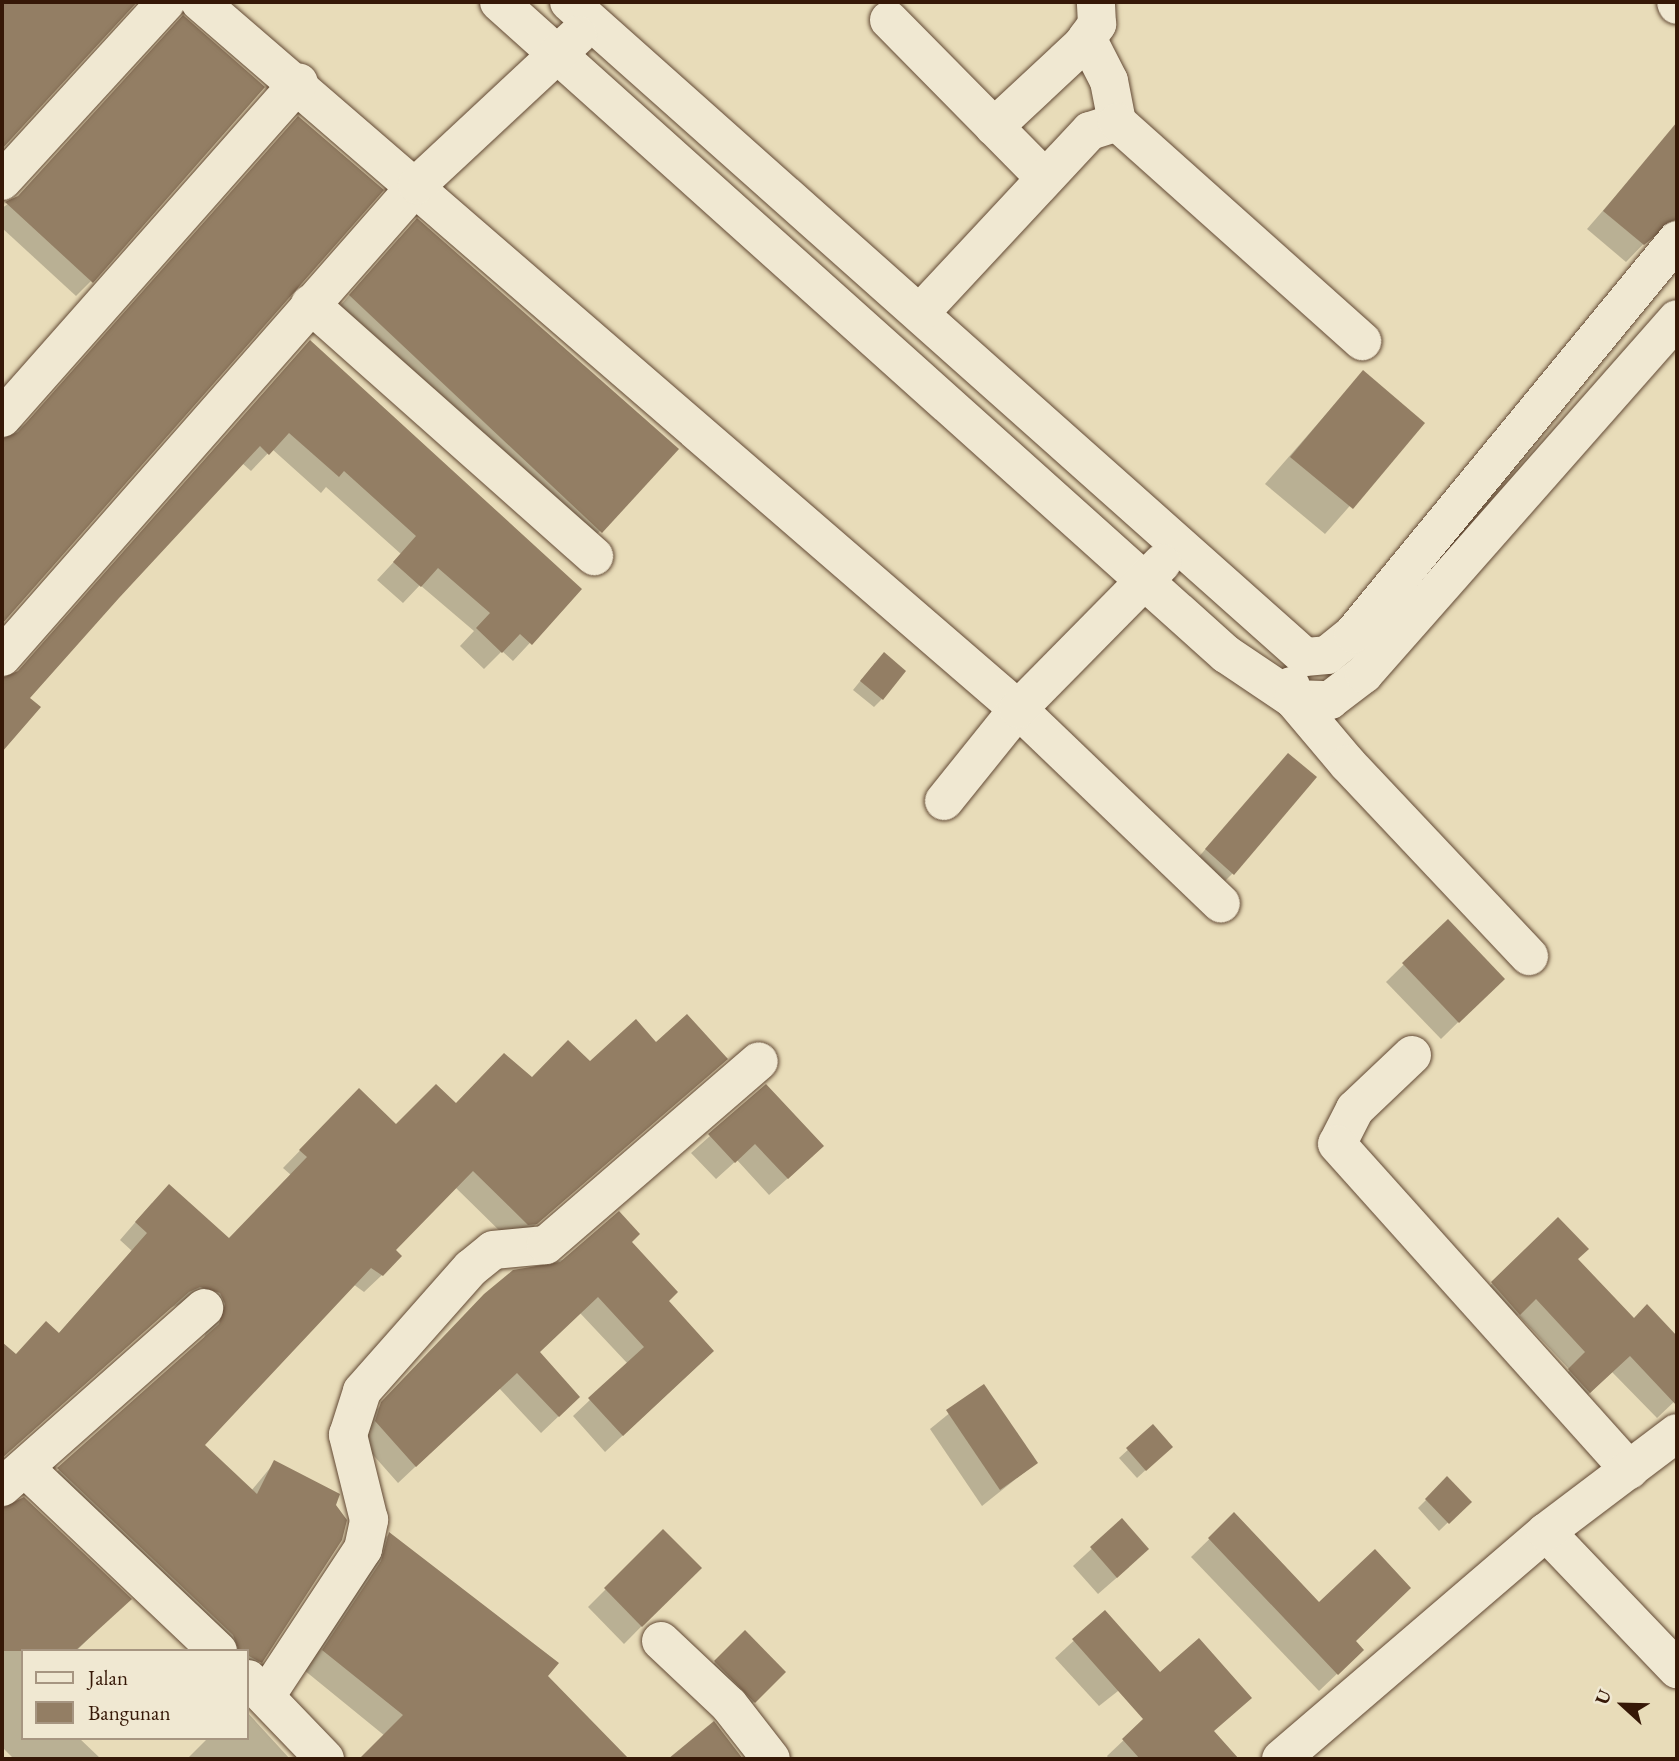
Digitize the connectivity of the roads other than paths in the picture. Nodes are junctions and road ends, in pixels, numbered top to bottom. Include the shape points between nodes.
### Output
1 (166, 2) edge
2 (200, 2) edge
3 (499, 2) edge
4 (1096, 2) edge
5 (590, 8) edge
6 (889, 20) dead end
7 (1087, 38) junction
8 (558, 53) junction
9 (299, 82) junction
10 (1117, 122) junction
11 (994, 127) junction
12 (1045, 178) junction
13 (2, 181) edge
14 (417, 185) junction
15 (1677, 240) edge
16 (310, 304) junction
17 (920, 313) junction
18 (1677, 319) edge
19 (1362, 341) dead end
20 (2, 418) edge
21 (1462, 498) junction
22 (1489, 530) junction
23 (1179, 545) junction
24 (594, 556) dead end
25 (1144, 582) junction
26 (6, 645) edge
27 (1305, 657) junction
28 (1293, 699) junction
29 (1018, 709) junction
30 (944, 800) dead end
31 (1221, 904) dead end
32 (1529, 956) dead end
33 (1412, 1055) dead end
34 (759, 1061) dead end
35 (204, 1308) dead end
36 (1677, 1433) edge
37 (1630, 1470) junction
38 (14, 1477) edge
39 (1546, 1532) junction
40 (661, 1641) dead end
41 (216, 1649) edge
42 (1677, 1669) edge
43 (256, 1687) edge
44 (326, 1759) edge
45 (771, 1759) edge
46 (1281, 1759) edge

1 - 13 street
2 - 9 street
3 - 8 street
4 - 7 street via 1097,24
5 - 8 street
5 - 17 street
6 - 11 street
7 - 10 street via 1109,81
7 - 11 street
8 - 14 street
8 - 25 street
9 - 14 street
9 - 20 street
10 - 12 street via 1090,131
10 - 19 street
11 - 12 street
12 - 17 street
14 - 16 street
14 - 29 street
15 - 21 street
16 - 24 street
16 - 26 street
17 - 23 street
18 - 22 street
21 - 22 street
21 - 27 street via 1353,634 1327,656
22 - 28 street via 1364,674 1330,700
23 - 25 street
23 - 27 street
25 - 28 street via 1266,686
25 - 29 street
27 - 28 street via 1292,683
28 - 32 street
29 - 30 street
29 - 31 street
33 - 37 street via 1354,1109 1337,1144
34 - 43 street via 546,1245 493,1250 471,1268 362,1391 348,1435 369,1520 363,1549
35 - 38 street
36 - 37 street
37 - 39 street
38 - 41 street
39 - 42 street
39 - 46 street
40 - 45 street via 729,1705
43 - 44 street

